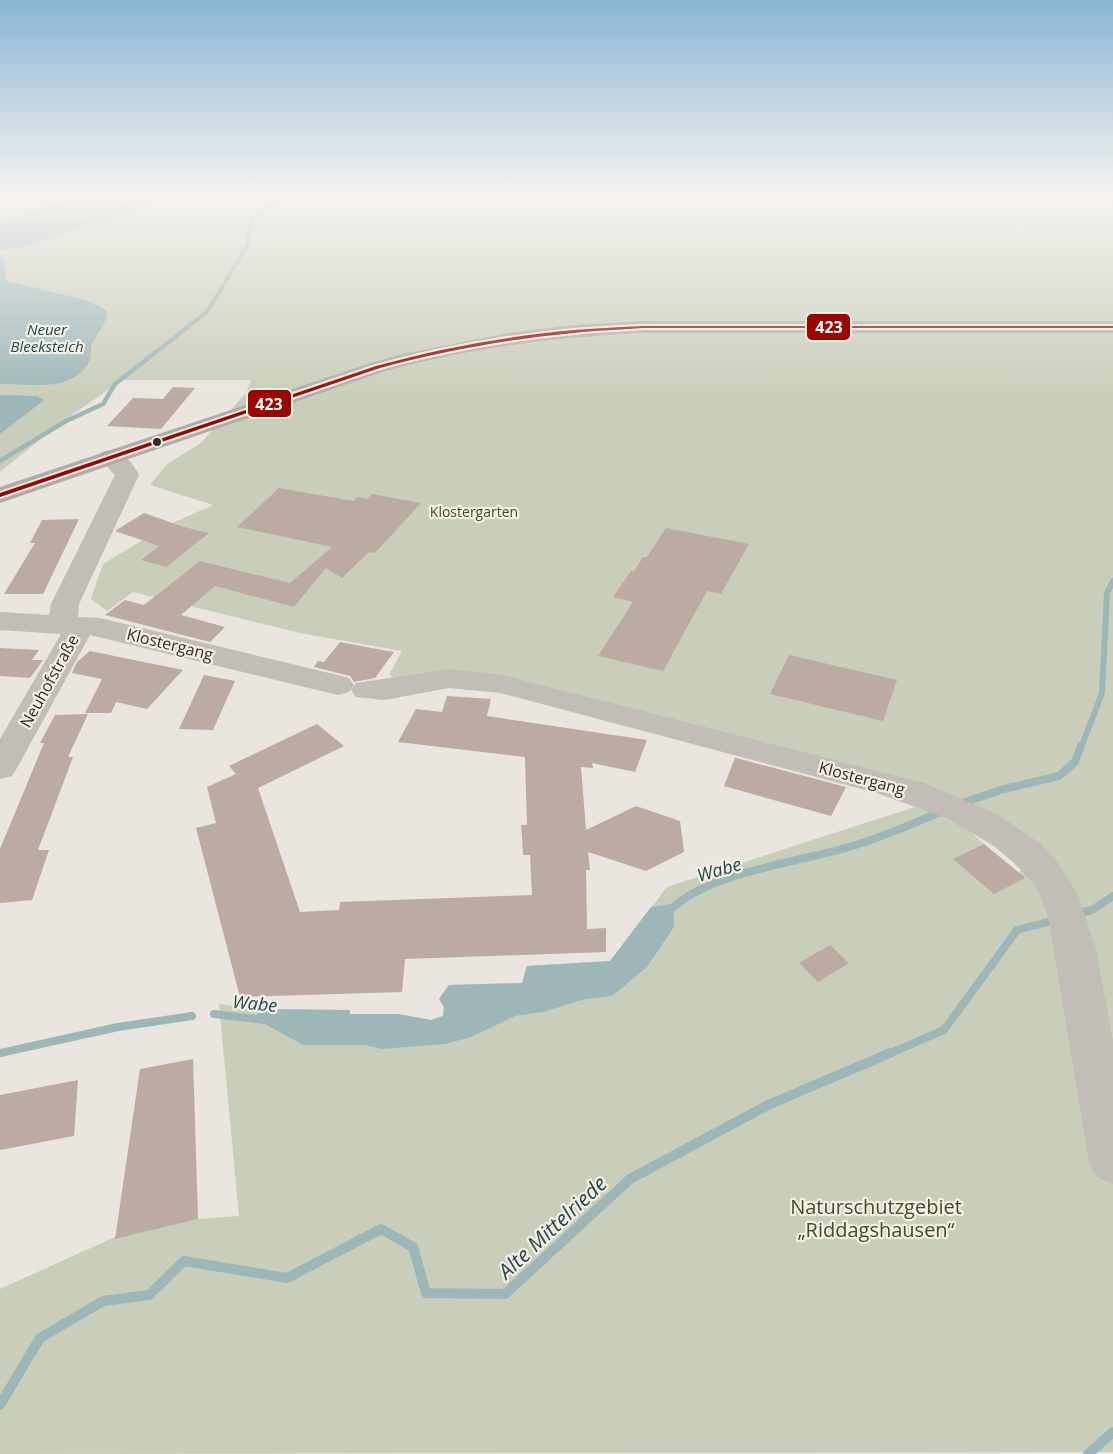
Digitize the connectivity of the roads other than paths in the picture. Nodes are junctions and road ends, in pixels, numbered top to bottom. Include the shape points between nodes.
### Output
1 (1113, 327) edge
2 (110, 457) junction
3 (0, 495) edge
4 (0, 621) edge
5 (71, 624) junction
6 (0, 768) edge
7 (1113, 1162) edge

1 - 2 main road via 659,327 529,335 452,348 386,365
2 - 3 main road
2 - 5 street, Neuhofstraße via 127,475 65,604
4 - 5 street, Klostergang
5 - 6 street, Neuhofstraße via 68,650
5 - 7 street, Klostergang via 100,627 352,687 383,691 434,680 494,683 887,784 956,809 1022,850 1059,895 1073,939

